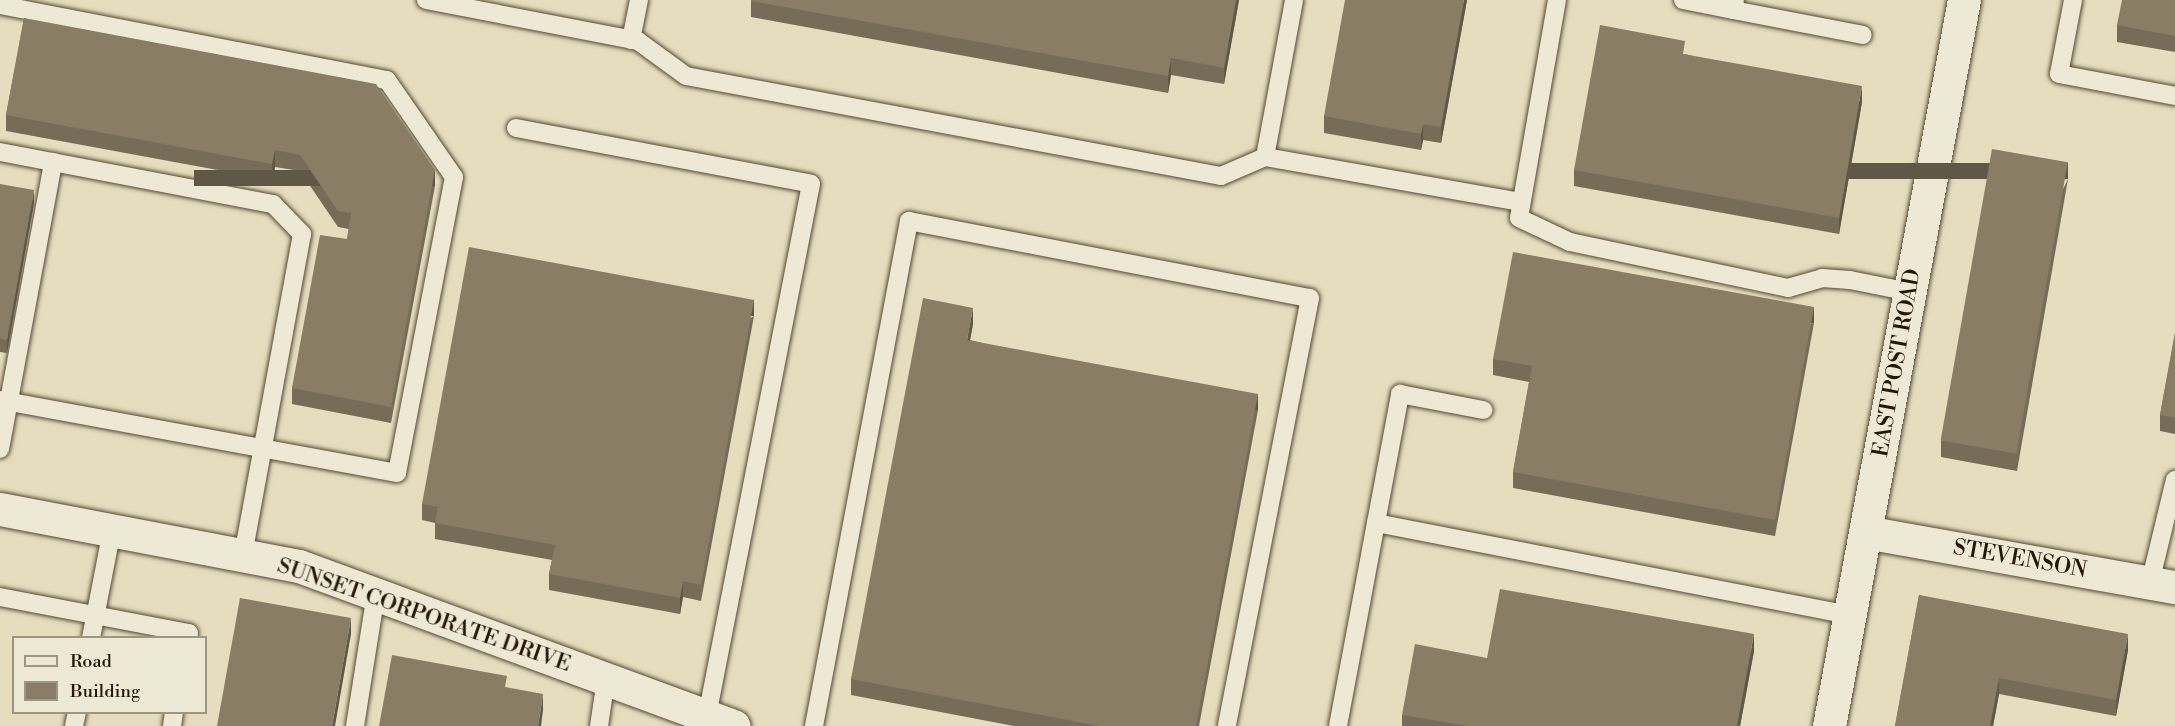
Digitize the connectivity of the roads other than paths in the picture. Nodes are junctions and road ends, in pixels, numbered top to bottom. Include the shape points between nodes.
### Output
1 (426, 0) edge
2 (639, 0) edge
3 (1294, 0) edge
4 (1557, 0) edge
5 (1683, 0) edge
6 (1964, 0) edge
7 (2073, 0) edge
8 (0, 5) edge
9 (1734, 5) edge
10 (1863, 35) dead end
11 (631, 40) junction
12 (2175, 96) edge
13 (516, 128) dead end
14 (0, 152) edge
15 (1265, 158) junction
16 (53, 162) junction
17 (1521, 202) junction
18 (1910, 292) junction
19 (5, 400) edge
20 (1483, 410) dead end
21 (0, 449) edge
22 (262, 449) junction
23 (2175, 480) edge
24 (0, 509) edge
25 (1376, 523) junction
26 (112, 530) junction
27 (1865, 532) junction
28 (243, 555) junction
29 (2163, 585) edge
30 (376, 594) junction
31 (0, 597) edge
32 (1850, 615) junction
33 (96, 616) junction
34 (92, 636) edge
35 (188, 636) edge
36 (606, 679) junction
37 (720, 721) edge
38 (355, 726) edge
39 (599, 726) edge
40 (814, 726) edge
41 (1227, 726) edge
42 (1338, 726) edge
43 (1829, 726) edge

1 - 11 lane
2 - 11 lane
3 - 15 lane
4 - 17 lane
5 - 9 lane
6 - 18 street, EAST POST ROAD
7 - 12 lane via 2059,74
8 - 22 lane via 387,80 454,177 397,473
9 - 10 lane
11 - 15 lane via 639,41 686,76 1210,174 1221,176
13 - 37 lane via 812,184
14 - 16 lane
15 - 17 lane
16 - 19 lane
16 - 22 lane via 273,204 302,234
17 - 18 lane via 1519,218 1570,242 1788,288 1822,278
18 - 27 street, EAST POST ROAD
19 - 21 lane
19 - 22 lane
20 - 25 lane via 1400,394
22 - 28 lane
23 - 29 lane
24 - 26 street, SUNSET CORPORATE DRIVE
25 - 32 lane
25 - 42 lane
26 - 28 street, SUNSET CORPORATE DRIVE
26 - 33 lane
27 - 29 street, STEVENSON
27 - 32 street, EAST POST ROAD
28 - 30 street, SUNSET CORPORATE DRIVE via 298,566
30 - 36 street, SUNSET CORPORATE DRIVE
30 - 38 lane
31 - 33 lane
32 - 43 street, EAST POST ROAD
33 - 34 lane
33 - 35 lane via 189,633
36 - 37 street, SUNSET CORPORATE DRIVE
36 - 39 lane
40 - 41 lane via 909,221 1310,298

